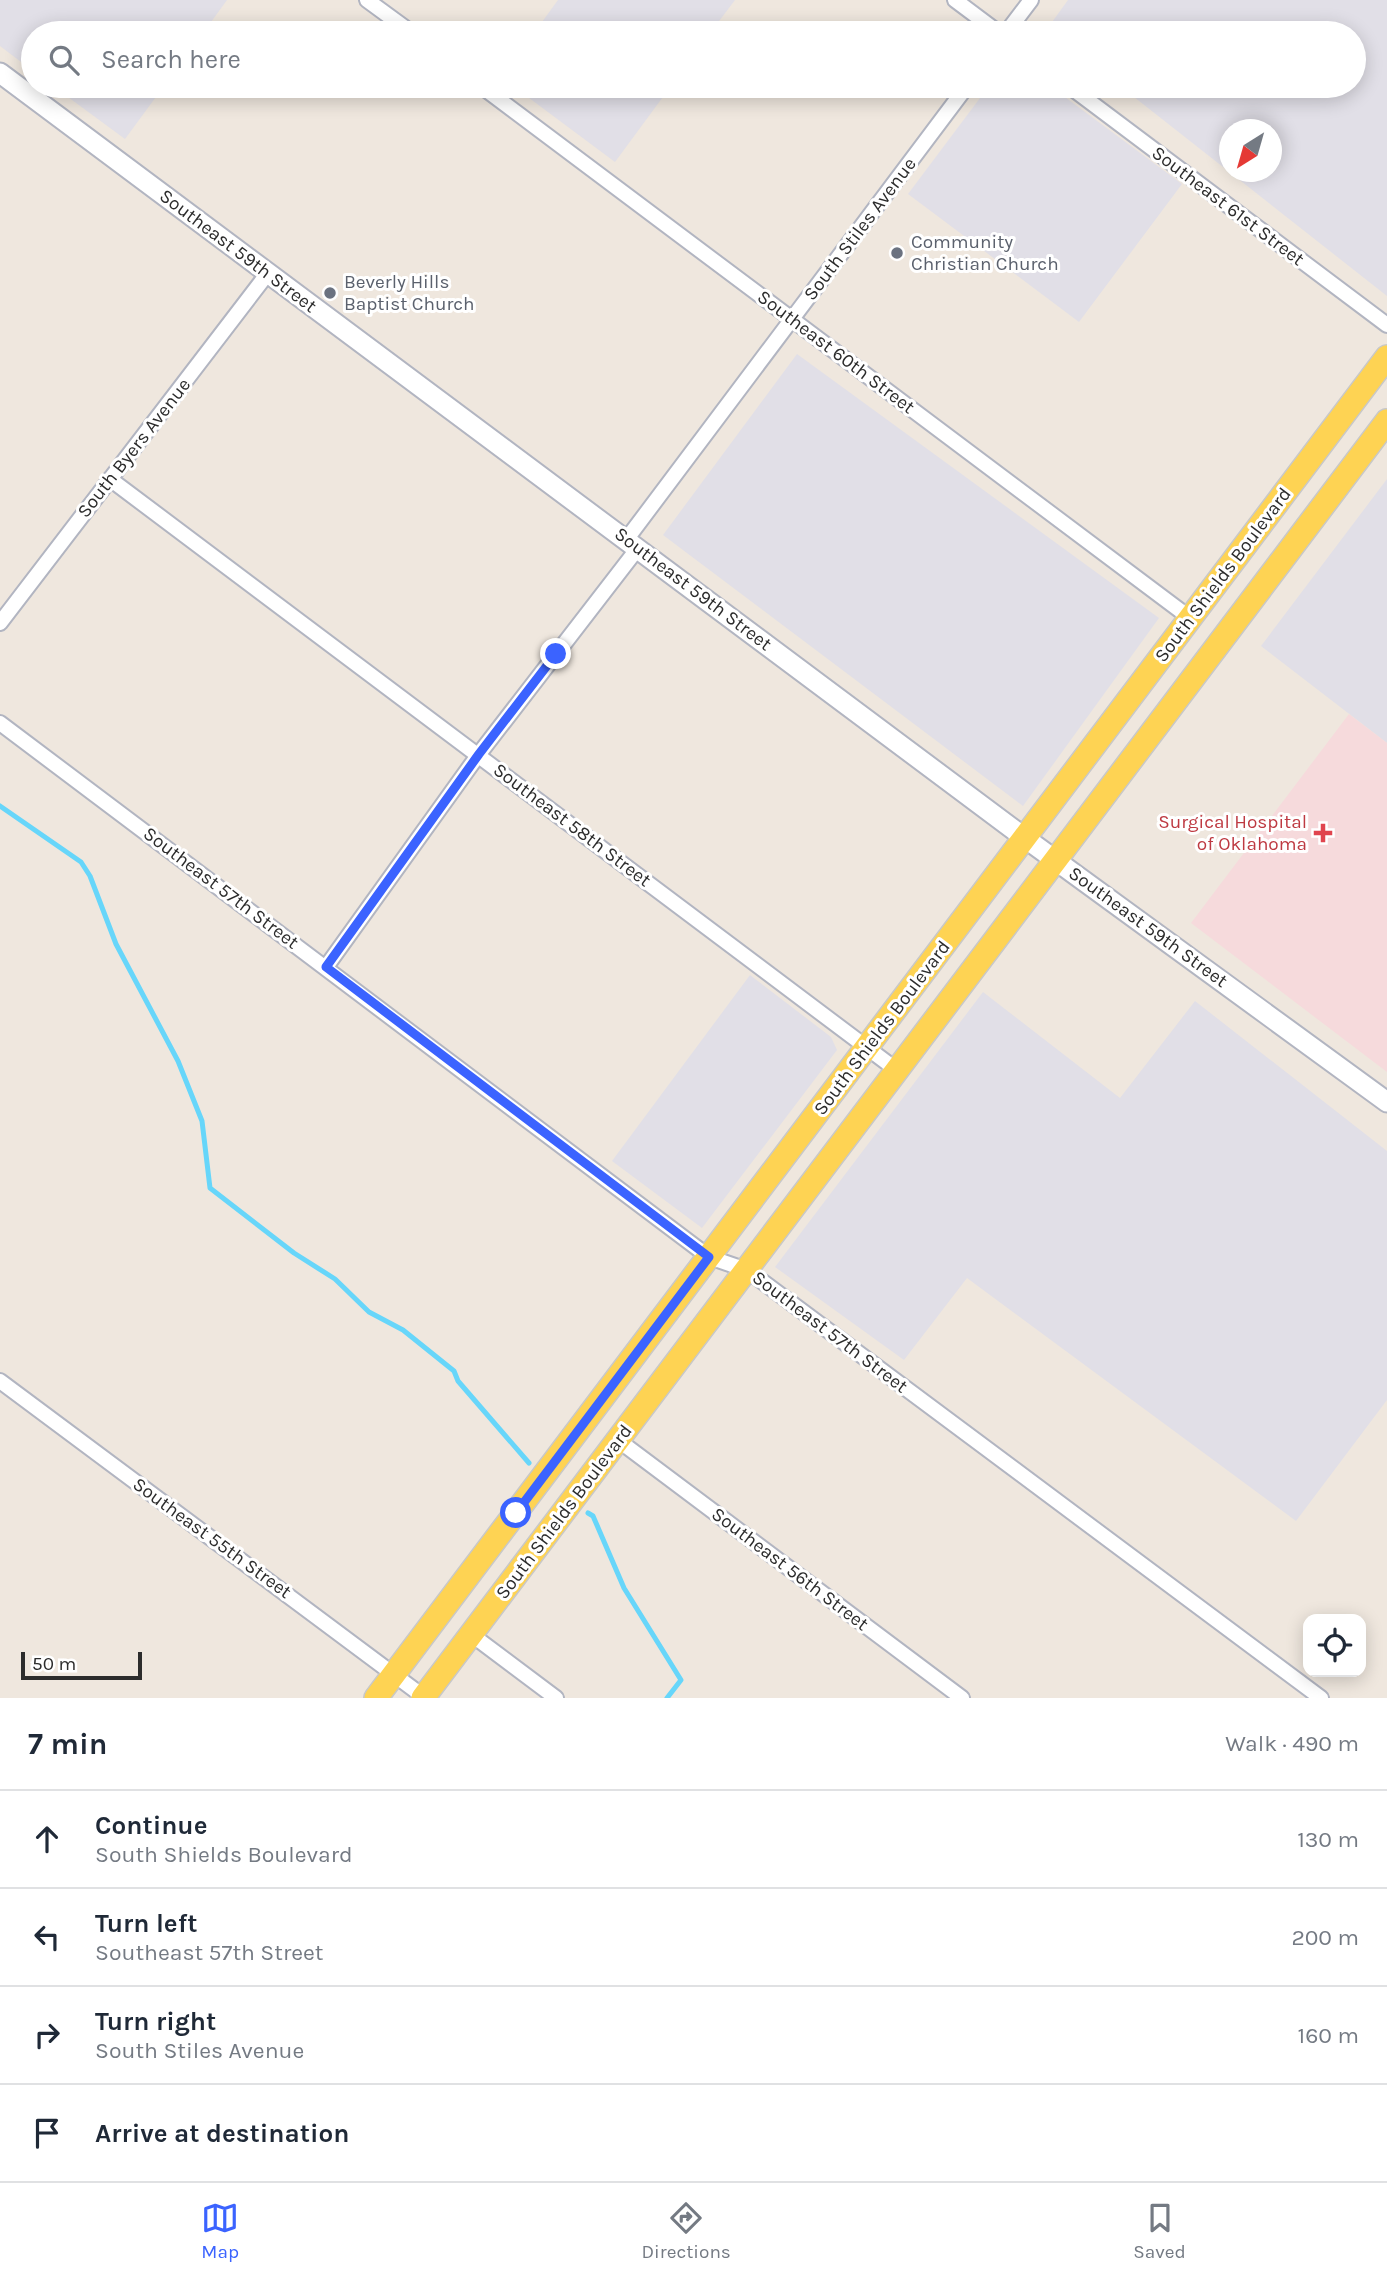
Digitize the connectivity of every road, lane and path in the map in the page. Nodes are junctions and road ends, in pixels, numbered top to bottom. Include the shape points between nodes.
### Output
1 (367, 0) edge
2 (955, 0) edge
3 (1031, 0) edge
4 (396, 21) edge
5 (983, 21) edge
6 (1015, 21) edge
7 (0, 74) edge
8 (21, 90) edge
9 (32, 98) edge
10 (497, 98) edge
11 (958, 98) edge
12 (1085, 98) edge
13 (268, 273) junction
14 (793, 320) junction
15 (1387, 325) edge
16 (1387, 357) edge
17 (1387, 421) edge
18 (1322, 443) junction
19 (1353, 467) junction
20 (110, 479) junction
21 (632, 544) junction
22 (1190, 618) junction
23 (0, 623) edge
24 (0, 723) edge
25 (479, 754) junction
26 (1025, 838) junction
27 (1057, 860) junction
28 (326, 967) junction
29 (867, 1048) junction
30 (898, 1071) junction
31 (1387, 1102) edge
32 (709, 1257) junction
33 (747, 1270) junction
34 (2, 1387) edge
35 (618, 1440) junction
36 (472, 1635) junction
37 (394, 1674) junction
38 (424, 1697) edge
39 (376, 1698) edge
40 (556, 1698) edge
41 (962, 1698) edge
42 (1321, 1698) edge

1 - 4 street
2 - 5 street
3 - 6 street
7 - 8 main road, Southeast 59th Street
9 - 13 main road, Southeast 59th Street
10 - 14 street, Southeast 60th Street
11 - 14 street, South Stiles Avenue
12 - 15 street, Southeast 61st Street
13 - 20 street, South Byers Avenue
13 - 21 main road, Southeast 59th Street
14 - 21 street, South Stiles Avenue
14 - 22 street, Southeast 60th Street
16 - 18 main road, South Shields Boulevard
17 - 19 main road, South Shields Boulevard
18 - 19 main road
18 - 22 main road, South Shields Boulevard
19 - 27 main road, South Shields Boulevard
20 - 23 street, South Byers Avenue
20 - 25 street, Southeast 58th Street
21 - 25 street, South Stiles Avenue
21 - 26 main road, Southeast 59th Street
22 - 26 main road, South Shields Boulevard
24 - 28 street, Southeast 57th Street
25 - 28 street, South Stiles Avenue
25 - 29 street, Southeast 58th Street
26 - 27 main road, Southeast 59th Street
26 - 29 main road, South Shields Boulevard
27 - 30 main road, South Shields Boulevard
27 - 31 main road, Southeast 59th Street
28 - 32 street, Southeast 57th Street
29 - 30 street, Southeast 58th Street
29 - 32 main road, South Shields Boulevard
30 - 33 main road, South Shields Boulevard
32 - 33 street, Southeast 57th Street
32 - 37 main road, South Shields Boulevard
33 - 35 main road, South Shields Boulevard
33 - 42 street, Southeast 57th Street
34 - 37 street, Southeast 55th Street
35 - 36 main road, South Shields Boulevard
35 - 41 street, Southeast 56th Street
36 - 38 main road, South Shields Boulevard
36 - 40 street
37 - 38 street, Southeast 55th Street
37 - 39 main road, South Shields Boulevard

